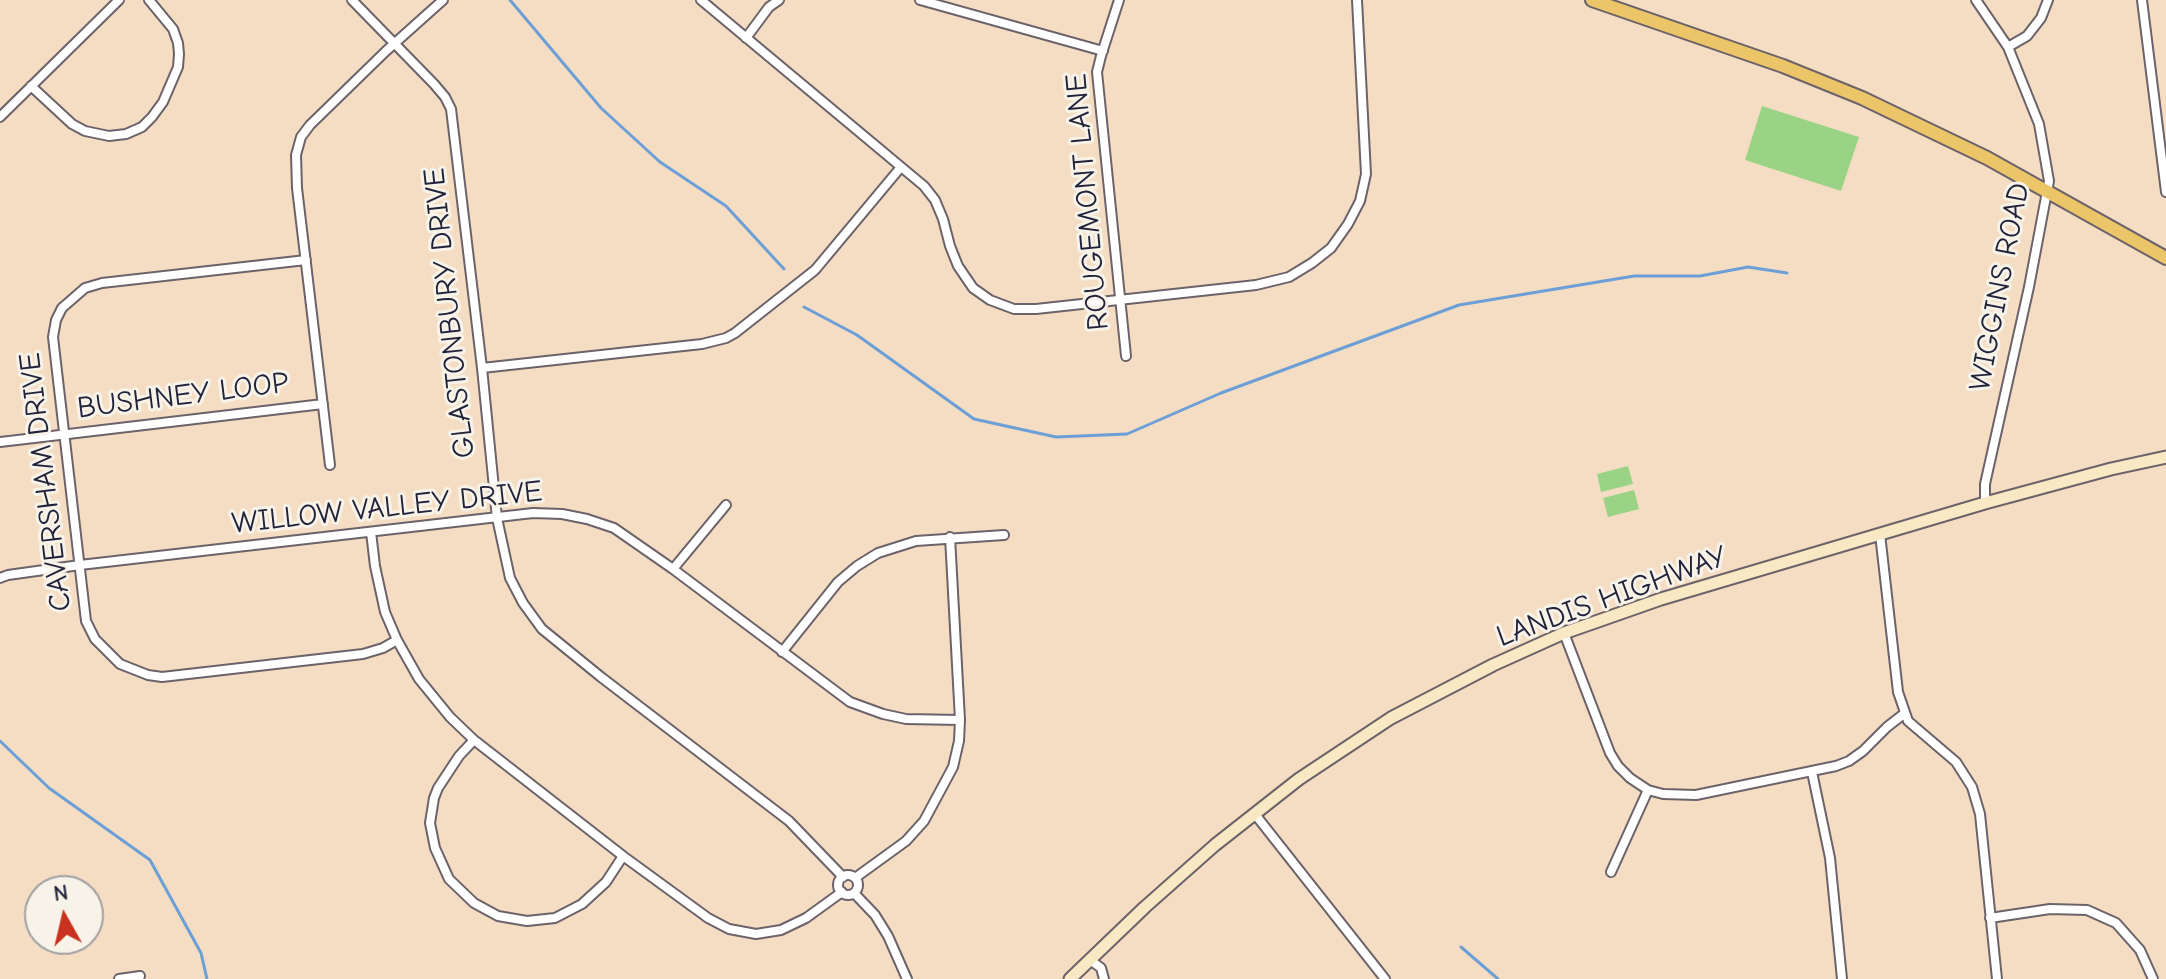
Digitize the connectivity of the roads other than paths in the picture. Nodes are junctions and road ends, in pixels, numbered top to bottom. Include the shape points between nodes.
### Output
1 (119, 0) edge
2 (149, 0) edge
3 (352, 0) edge
4 (443, 0) edge
5 (701, 0) edge
6 (779, 0) edge
7 (920, 0) edge
8 (1119, 0) edge
9 (1357, 0) edge
10 (1592, 0) edge
11 (1976, 0) edge
12 (2048, 0) edge
13 (2142, 0) edge
14 (746, 38) junction
15 (394, 43) junction
16 (2008, 47) junction
17 (1103, 51) junction
18 (31, 86) junction
19 (0, 117) edge
20 (901, 167) junction
21 (2048, 192) junction
22 (2166, 192) edge
23 (2166, 258) edge
24 (306, 260) junction
25 (1119, 299) junction
26 (1126, 356) dead end
27 (482, 368) junction
28 (323, 404) junction
29 (64, 434) junction
30 (0, 442) edge
31 (2166, 457) edge
32 (330, 465) dead end
33 (1985, 503) junction
34 (726, 505) dead end
35 (497, 518) junction
36 (371, 532) junction
37 (1880, 534) junction
38 (1004, 535) dead end
39 (950, 537) junction
40 (80, 565) junction
41 (673, 569) junction
42 (0, 578) edge
43 (1564, 633) junction
44 (397, 640) junction
45 (782, 652) junction
46 (1905, 713) junction
47 (960, 720) junction
48 (474, 740) junction
49 (1812, 772) junction
50 (1648, 790) junction
51 (1254, 813) junction
52 (623, 856) junction
53 (1611, 872) dead end
54 (843, 877) junction
55 (855, 878) junction
56 (842, 892) junction
57 (854, 893) junction
58 (1990, 918) junction
59 (1089, 959) junction
60 (140, 976) dead end
61 (119, 979) edge
62 (907, 979) edge
63 (1070, 979) edge
64 (1104, 979) edge
65 (1385, 979) edge
66 (1842, 979) edge
67 (1997, 979) edge
68 (2153, 979) edge

1 - 18 street
2 - 18 street via 173,29 179,54 163,102 142,127 109,136 85,131
3 - 15 street
4 - 15 street
5 - 14 street
6 - 14 street
7 - 17 street
8 - 17 street, ROUGEMONT LANE
9 - 25 street via 1366,174 1360,201 1331,248 1289,277 1256,285
10 - 21 main road via 1835,87
11 - 16 street, WIGGINS ROAD
12 - 16 street via 2027,36
13 - 22 street
14 - 20 street
15 - 24 street via 301,137 295,168
15 - 27 street, GLASTONBURY DRIVE via 451,109
16 - 21 street, WIGGINS ROAD via 2039,124
17 - 25 street, ROUGEMONT LANE via 1097,72
18 - 19 street
20 - 25 street via 935,200 958,266 973,288 990,300 1014,309 1036,309
20 - 27 street via 815,270 726,338
21 - 23 main road
21 - 33 street, WIGGINS ROAD
24 - 28 street
24 - 29 street, CAVERSHAM DRIVE via 85,288 62,308 53,337
25 - 26 street, ROUGEMONT LANE
27 - 35 street, GLASTONBURY DRIVE
28 - 29 street, BUSHNEY LOOP
28 - 32 street
29 - 30 street, BUSHNEY LOOP
29 - 40 street, CAVERSHAM DRIVE
31 - 33 main road, LANDIS HIGHWAY
33 - 37 main road, LANDIS HIGHWAY
34 - 41 street
35 - 36 street, WILLOW VALLEY DRIVE
35 - 41 street, WILLOW VALLEY DRIVE via 533,513 587,519 614,528
35 - 54 street, GLASTONBURY DRIVE via 510,578 542,629 789,821
36 - 40 street, WILLOW VALLEY DRIVE
36 - 44 street via 385,612
37 - 43 main road, LANDIS HIGHWAY
37 - 46 street via 1898,692
38 - 39 street
39 - 45 street via 898,545 857,566 827,593
39 - 47 street
40 - 42 street, WILLOW VALLEY DRIVE
40 - 44 street, CAVERSHAM DRIVE via 86,621 95,639 120,664 148,675 363,654
41 - 45 street, WILLOW VALLEY DRIVE
43 - 50 street via 1610,753
43 - 51 main road, LANDIS HIGHWAY via 1391,718
44 - 48 street via 419,679
45 - 47 street, WILLOW VALLEY DRIVE via 850,702 906,719
46 - 49 street via 1849,761
46 - 58 street via 1956,762 1972,787 1980,814
47 - 55 street via 953,767 924,821
48 - 52 street
48 - 52 street via 438,788 430,823 449,879 474,903 498,916 555,918 582,904
49 - 50 street via 1696,795
49 - 66 street via 1830,858
50 - 53 street
51 - 59 main road, LANDIS HIGHWAY
51 - 65 street
52 - 56 street via 708,918 756,934 794,924
54 - 55 street
54 - 56 street
55 - 57 street
56 - 57 street
57 - 62 street via 888,936
58 - 67 street
58 - 68 street via 2050,909 2087,910 2116,923 2140,950
59 - 63 main road, LANDIS HIGHWAY
59 - 64 street via 1101,968
60 - 61 street

